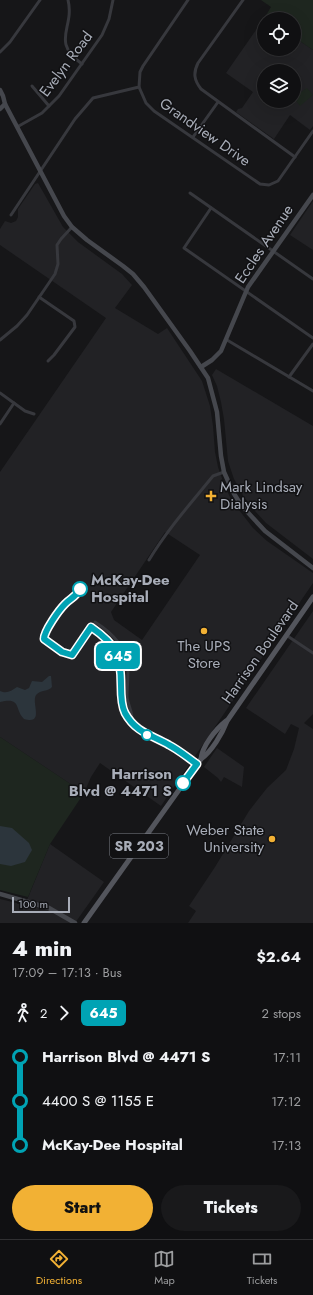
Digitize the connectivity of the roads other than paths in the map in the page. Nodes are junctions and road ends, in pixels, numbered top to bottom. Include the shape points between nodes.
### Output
1 (40, 0) edge
2 (68, 0) edge
3 (113, 0) edge
4 (188, 0) edge
5 (242, 0) edge
6 (0, 52) edge
7 (82, 64) junction
8 (32, 86) dead end
9 (139, 87) junction
10 (0, 90) edge
11 (0, 100) edge
12 (218, 102) junction
13 (5, 104) junction
14 (49, 106) junction
15 (0, 109) edge
16 (17, 127) junction
17 (313, 131) edge
18 (193, 138) junction
19 (295, 157) junction
20 (41, 171) junction
21 (190, 193) dead end
22 (313, 195) edge
23 (212, 208) junction
24 (11, 215) dead end
25 (72, 227) junction
26 (273, 251) junction
27 (313, 279) edge
28 (246, 291) junction
29 (39, 297) junction
30 (0, 333) edge
31 (4, 336) junction
32 (313, 338) edge
33 (0, 340) edge
34 (227, 340) junction
35 (313, 344) edge
36 (48, 361) dead end
37 (200, 367) junction
38 (289, 377) junction
39 (313, 391) edge
40 (0, 393) edge
41 (14, 403) junction
42 (34, 414) dead end
43 (0, 424) edge
44 (224, 472) junction
45 (149, 560) dead end
46 (313, 568) edge
47 (313, 597) edge
48 (95, 622) dead end
49 (91, 627) dead end
50 (286, 635) junction
51 (313, 653) edge
52 (132, 721) junction
53 (197, 764) junction
54 (0, 894) edge
55 (75, 923) edge
56 (84, 923) edge

1 - 6 street
2 - 7 street via 65,44
3 - 7 street, Evelyn Road via 102,35
4 - 9 street via 142,66
5 - 12 street via 194,72 200,89
7 - 14 street, Evelyn Road
8 - 14 street
9 - 18 street, Grandview Drive via 150,107
9 - 20 street via 93,98 75,119
10 - 13 main road
11 - 13 main road
12 - 18 street
12 - 19 street
13 - 15 main road
13 - 16 main road
14 - 16 street, Evelyn Road via 32,120
16 - 20 main road
17 - 19 street
18 - 19 street, Grandview Drive via 256,182 269,185 280,178
20 - 24 street
20 - 25 main road
21 - 23 street
22 - 26 main road, Eccles Avenue
23 - 26 street
23 - 28 street via 184,248
25 - 29 street via 57,245 58,264 55,274
25 - 37 main road via 132,274 153,299
26 - 27 street
26 - 28 main road, Eccles Avenue
28 - 32 street
28 - 34 main road, Eccles Avenue
29 - 31 street via 27,315
29 - 36 street via 75,324
30 - 31 street
31 - 33 street
34 - 37 main road, Eccles Avenue via 218,355
34 - 38 street
35 - 38 street
37 - 44 main road via 208,378 217,412
38 - 39 street
40 - 41 street
41 - 42 street
41 - 43 street
44 - 45 street via 213,476 168,531
44 - 46 main road via 241,505 255,521
47 - 50 main road, Harrison Boulevard / SR 203
48 - 52 street via 114,637 124,653 128,669 128,698
49 - 52 street via 107,638 116,652 121,670 122,706
50 - 51 street
50 - 53 main road, Harrison Boulevard / SR 203 via 227,721 219,726 201,752 201,759
52 - 53 street via 141,732 171,746
53 - 56 main road, Harrison Boulevard / SR 203
54 - 55 main road via 49,908

